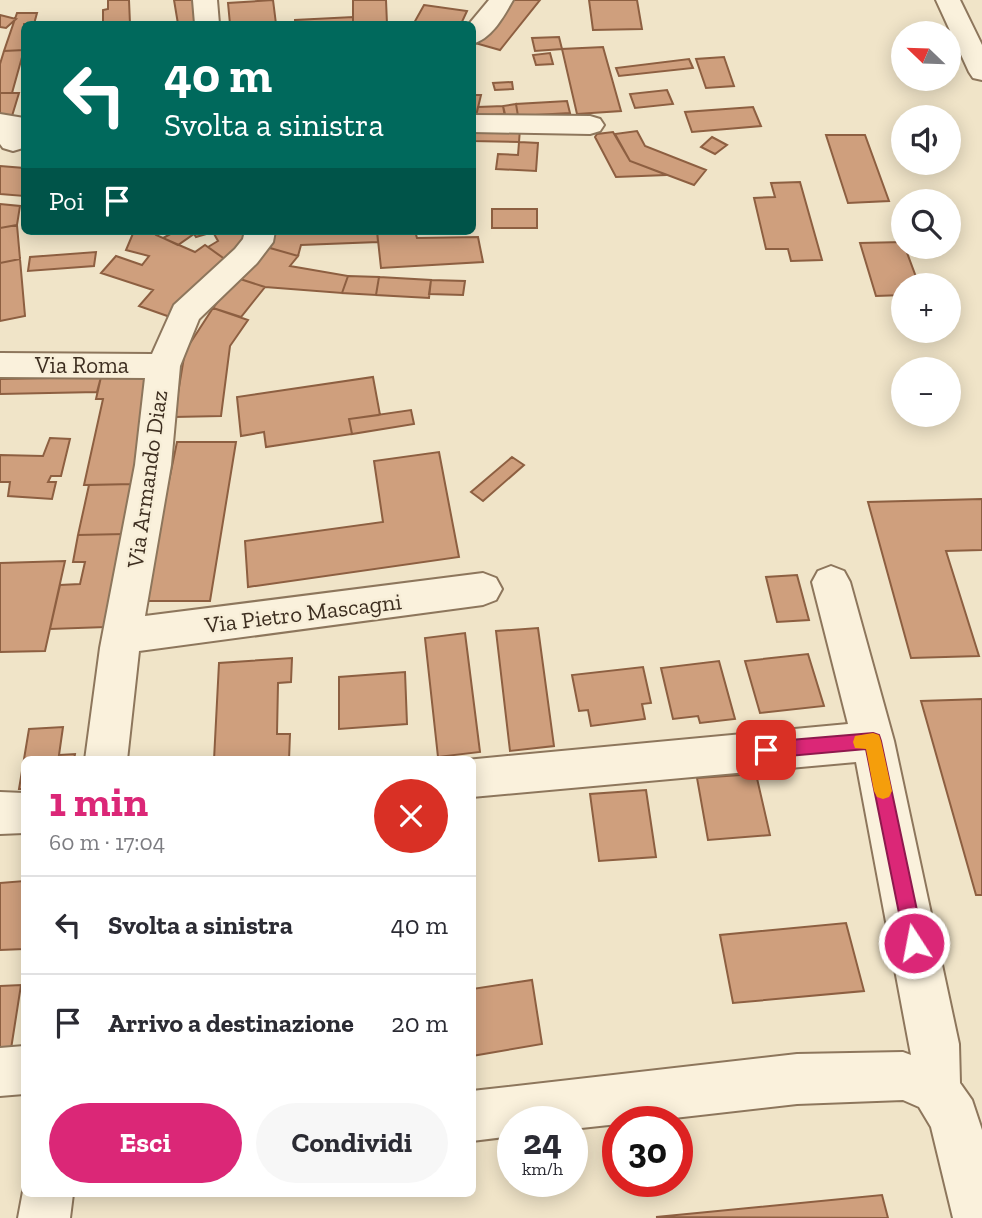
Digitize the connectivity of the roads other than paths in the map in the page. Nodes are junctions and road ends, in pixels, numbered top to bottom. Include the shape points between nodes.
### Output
1 (205, 0) edge
2 (501, 0) edge
3 (948, 0) edge
4 (207, 21) edge
5 (476, 32) edge
6 (982, 72) edge
7 (476, 122) edge
8 (590, 125) dead end
9 (259, 235) edge
10 (0, 365) edge
11 (163, 366) junction
12 (831, 582) dead end
13 (483, 589) dead end
14 (122, 636) junction
15 (873, 741) junction
16 (107, 756) edge
17 (476, 777) edge
18 (21, 1070) edge
19 (0, 1072) edge
20 (936, 1089) junction
21 (476, 1116) edge
22 (979, 1218) edge

1 - 4 street
2 - 5 street
3 - 6 street
7 - 8 street
9 - 11 street, Via Armando Diaz via 246,257 185,313
10 - 11 street, Via Roma
11 - 14 street, Via Armando Diaz via 153,465
12 - 15 street
13 - 14 street, Via Pietro Mascagni
14 - 16 street, Via Armando Diaz
15 - 17 street
15 - 20 street via 935,1044
18 - 19 street
20 - 21 street via 903,1076 811,1078
20 - 22 street via 954,1118

